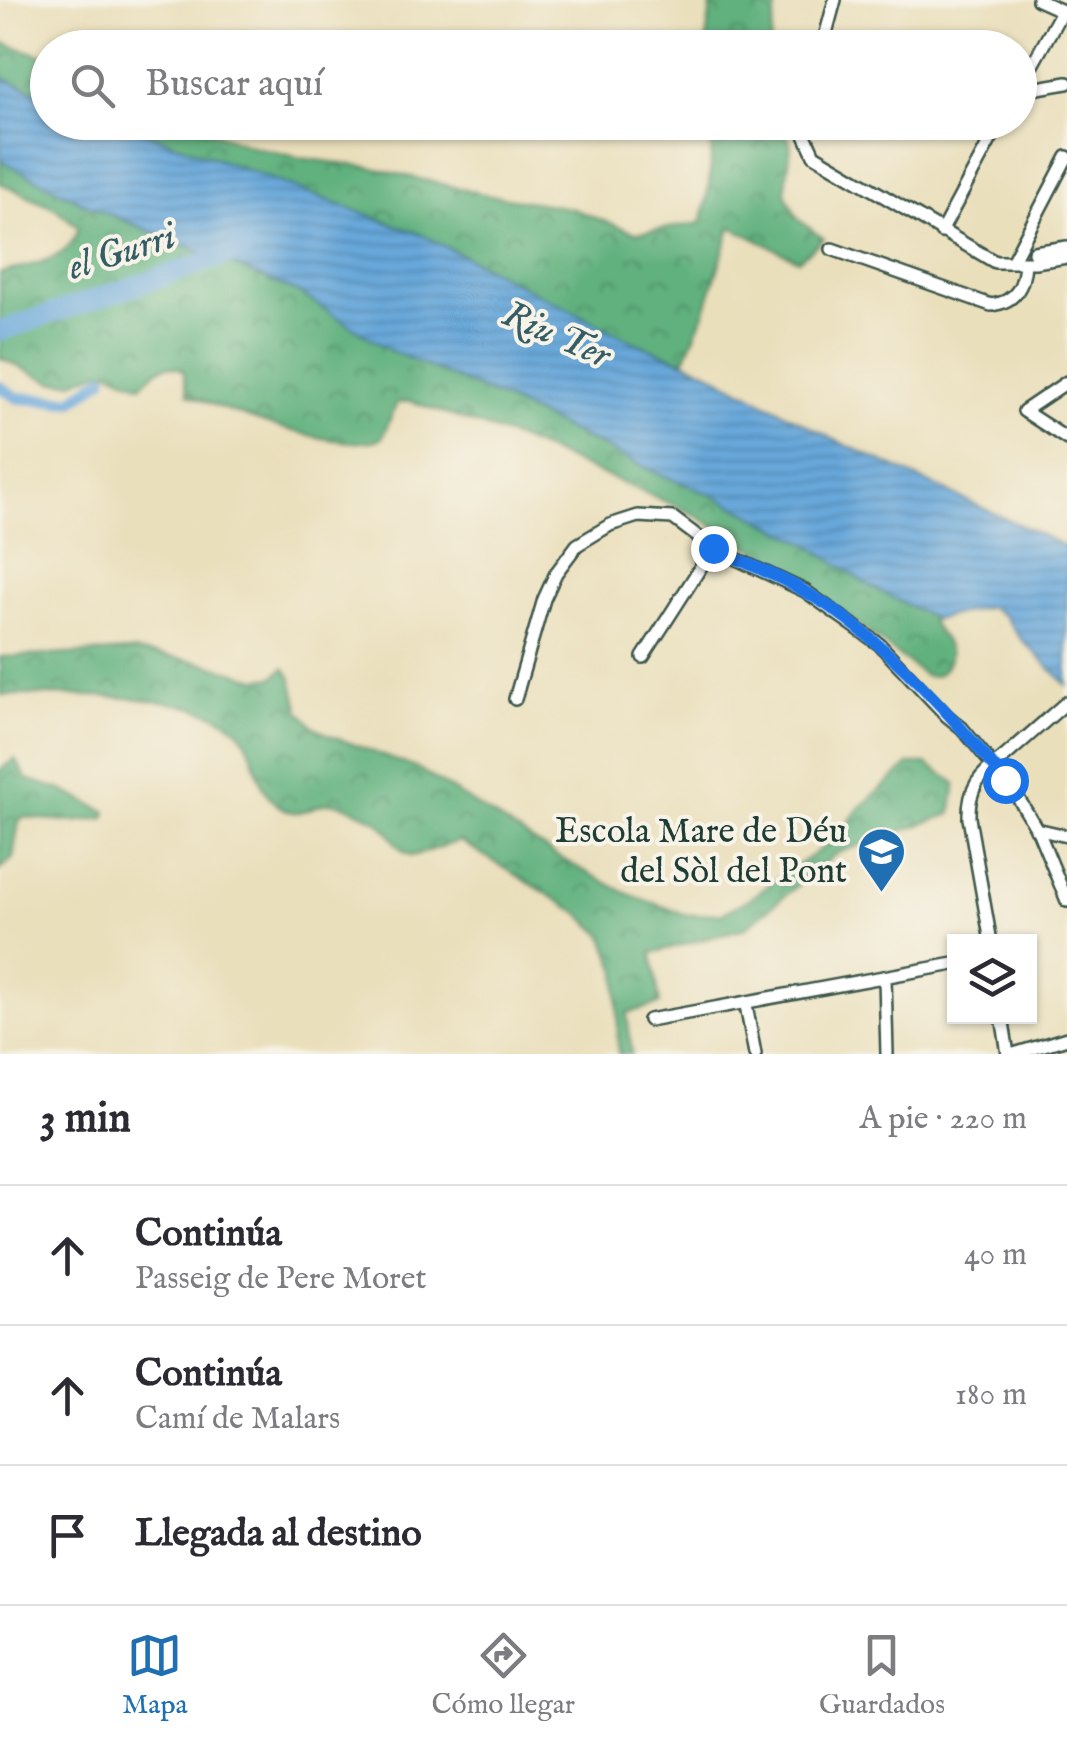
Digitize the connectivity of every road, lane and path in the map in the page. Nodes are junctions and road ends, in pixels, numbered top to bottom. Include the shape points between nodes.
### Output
1 (835, 0) edge
2 (1038, 0) edge
3 (1064, 12) edge
4 (827, 30) edge
5 (1037, 59) edge
6 (1067, 83) edge
7 (1037, 87) edge
8 (807, 140) edge
9 (990, 140) edge
10 (1067, 157) edge
11 (941, 232) junction
12 (1067, 246) edge
13 (832, 249) dead end
14 (1067, 257) edge
15 (1024, 259) junction
16 (1067, 382) edge
17 (1067, 439) edge
18 (713, 548) junction
19 (643, 657) dead end
20 (516, 699) dead end
21 (1067, 702) edge
22 (1036, 829) junction
23 (1067, 836) edge
24 (1067, 901) edge
25 (990, 934) edge
26 (947, 965) edge
27 (885, 978) junction
28 (746, 1004) junction
29 (649, 1020) dead end
30 (1004, 1024) edge
31 (1067, 1038) edge
32 (755, 1054) edge
33 (887, 1054) edge
34 (1011, 1054) edge

1 - 4 street
2 - 3 street
3 - 5 street
6 - 7 street
8 - 11 street via 814,155
9 - 11 street
10 - 15 street
11 - 15 street via 995,262
12 - 15 street
13 - 15 street via 991,305 1014,296 1024,281
14 - 15 street
16 - 17 street via 1024,411
18 - 19 street
18 - 20 street via 673,518 638,516 576,545 544,599
18 - 22 street via 805,591 880,644 962,728
21 - 25 street, bridge via 979,776 968,802
22 - 23 street
22 - 24 street
26 - 27 street
27 - 28 street
27 - 33 street
28 - 29 street
28 - 32 street
30 - 34 street
31 - 34 street

